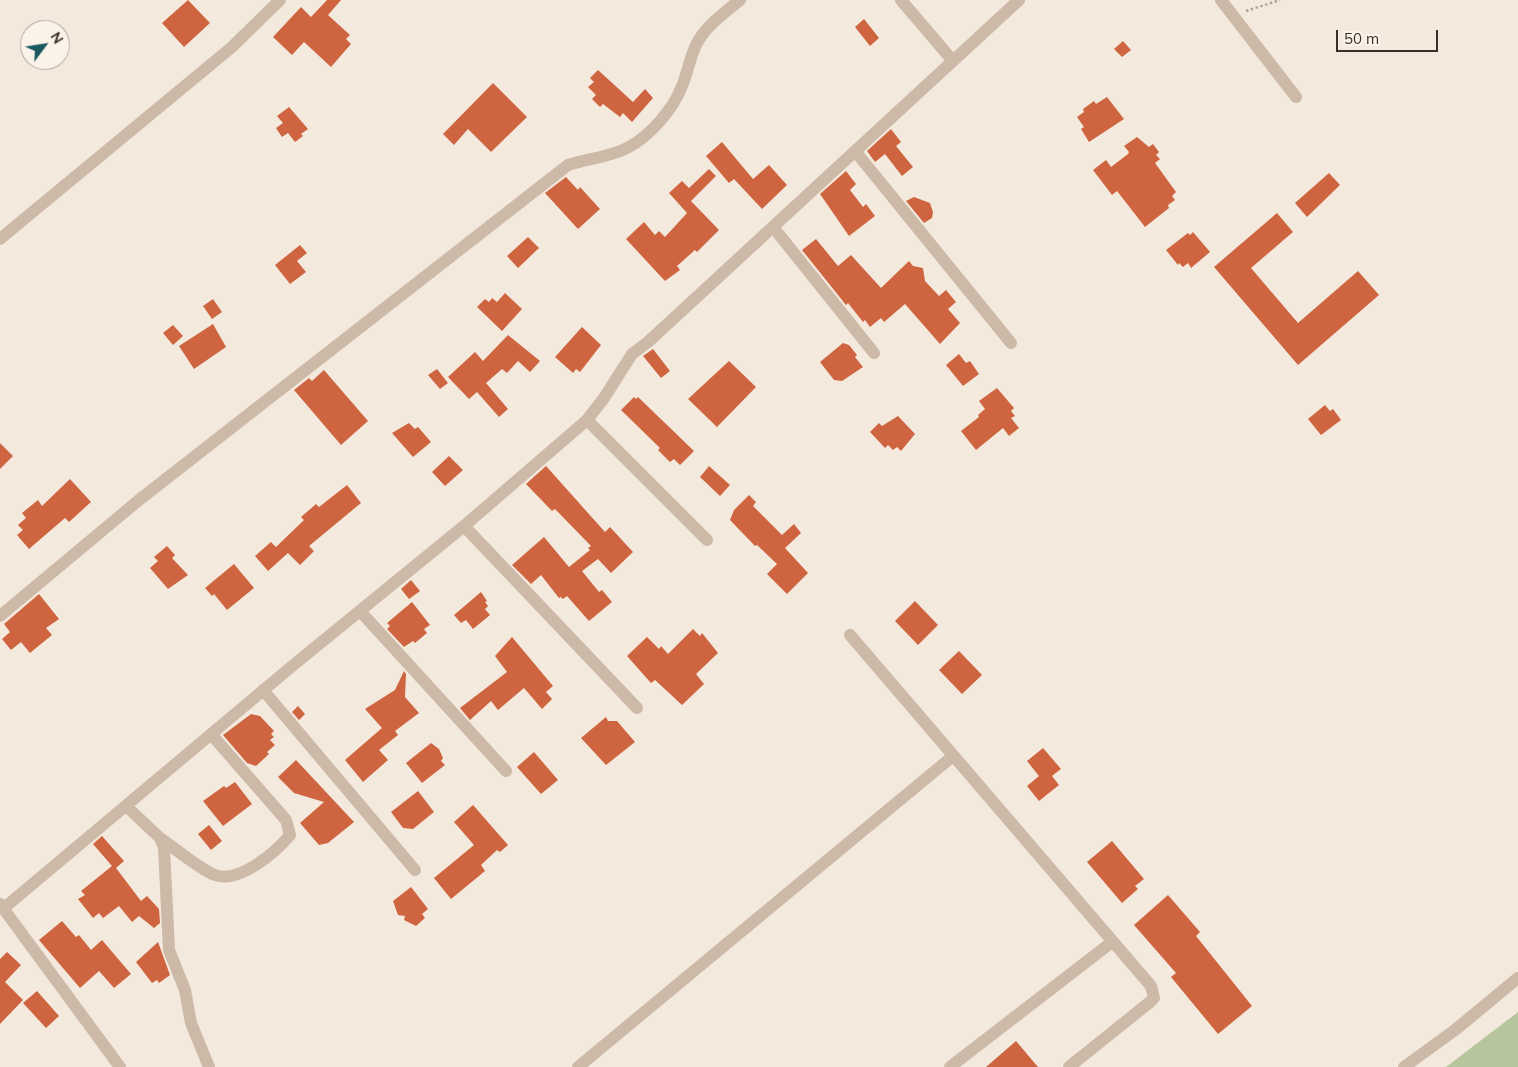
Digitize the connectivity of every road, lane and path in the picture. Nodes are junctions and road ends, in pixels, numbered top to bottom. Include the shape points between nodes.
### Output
1 (280, 0) edge
2 (740, 0) edge
3 (901, 0) edge
4 (1019, 0) edge
5 (1221, 0) edge
6 (1280, 0) edge
7 (1232, 15) junction
8 (953, 61) junction
9 (1296, 97) dead end
10 (855, 151) junction
11 (773, 227) junction
12 (0, 239) edge
13 (1011, 342) dead end
14 (874, 353) dead end
15 (587, 420) junction
16 (464, 526) junction
17 (707, 540) dead end
18 (360, 611) junction
19 (0, 616) edge
20 (850, 635) dead end
21 (263, 690) junction
22 (637, 708) dead end
23 (211, 734) junction
24 (953, 756) junction
25 (506, 771) dead end
26 (126, 806) junction
27 (160, 838) junction
28 (415, 870) dead end
29 (2, 906) edge
30 (1112, 942) junction
31 (1518, 978) edge
32 (120, 1067) edge
33 (209, 1067) edge
34 (578, 1067) edge
35 (950, 1067) edge
36 (1069, 1067) edge
37 (1404, 1067) edge

1 - 12 street via 232,47
2 - 19 street via 706,29 696,44 681,88 666,113 646,135 628,148 568,165 139,500
3 - 8 street
4 - 8 street
5 - 7 street
6 - 7 path
7 - 9 street
8 - 10 street
10 - 11 street
10 - 13 street
11 - 14 street
11 - 15 street via 632,354
15 - 16 street
15 - 17 street
16 - 18 street
16 - 22 street
18 - 21 street
18 - 25 street
20 - 24 street
21 - 23 street
21 - 28 street
23 - 26 street
23 - 27 street via 286,820 290,835 261,862 226,876 215,875
24 - 30 street
24 - 34 street
26 - 27 street
26 - 29 street
27 - 33 street via 166,862 169,950 186,990 191,1023
29 - 32 street
30 - 35 street
30 - 36 street via 1151,986 1154,998
31 - 37 street

